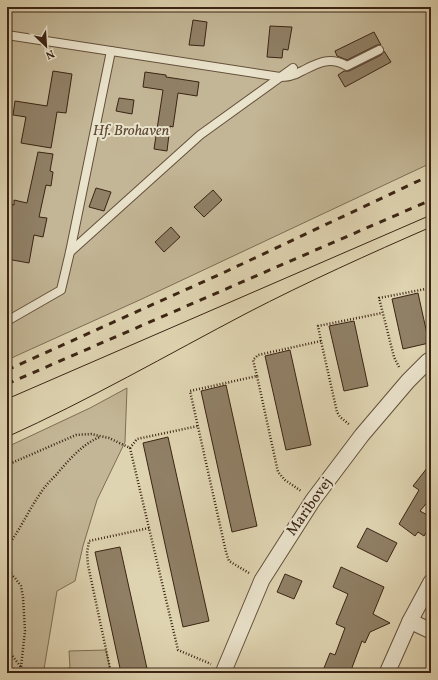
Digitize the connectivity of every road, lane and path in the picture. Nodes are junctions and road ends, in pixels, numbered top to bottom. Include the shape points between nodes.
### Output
1 (7, 35) edge
2 (379, 50) dead end
3 (111, 51) junction
4 (293, 68) dead end
5 (280, 77) junction
6 (70, 252) junction
7 (431, 288) edge
8 (382, 313) junction
9 (7, 321) edge
10 (321, 341) junction
11 (428, 361) dead end
12 (257, 376) junction
13 (408, 381) junction
14 (198, 426) junction
15 (362, 435) junction
16 (101, 437) junction
17 (130, 448) junction
18 (7, 465) edge
19 (313, 500) junction
20 (149, 528) junction
21 (7, 547) edge
22 (7, 563) edge
23 (262, 580) junction
24 (431, 582) edge
25 (410, 621) junction
26 (431, 631) edge
27 (7, 649) edge
28 (21, 667) junction
29 (224, 671) edge
30 (22, 673) edge
31 (111, 673) edge
32 (387, 673) edge

1 - 3 lane
2 - 5 lane via 347,66 324,61 293,76
3 - 5 lane
3 - 6 lane
4 - 5 lane
5 - 6 lane via 200,135
6 - 9 lane via 61,290
7 - 8 path via 378,298
8 - 10 path via 318,326
8 - 13 path via 394,357
10 - 12 path via 258,355 253,360
10 - 15 path via 337,412
11 - 13 street, Maribovej
12 - 14 path via 190,391
12 - 19 path via 278,472 284,480
13 - 15 street, Maribovej
14 - 17 path via 137,439
14 - 23 path via 229,561
15 - 19 street, Maribovej
16 - 17 path
16 - 18 path via 91,434 76,435
16 - 21 path via 80,449 40,493
17 - 20 path
19 - 23 street, Maribovej
20 - 29 path via 178,650
20 - 31 path via 89,541 88,565
22 - 28 path via 9,572 21,586 23,596 25,631
23 - 29 street, Maribovej
24 - 25 street
25 - 26 street
25 - 32 street
27 - 28 path
28 - 30 path

